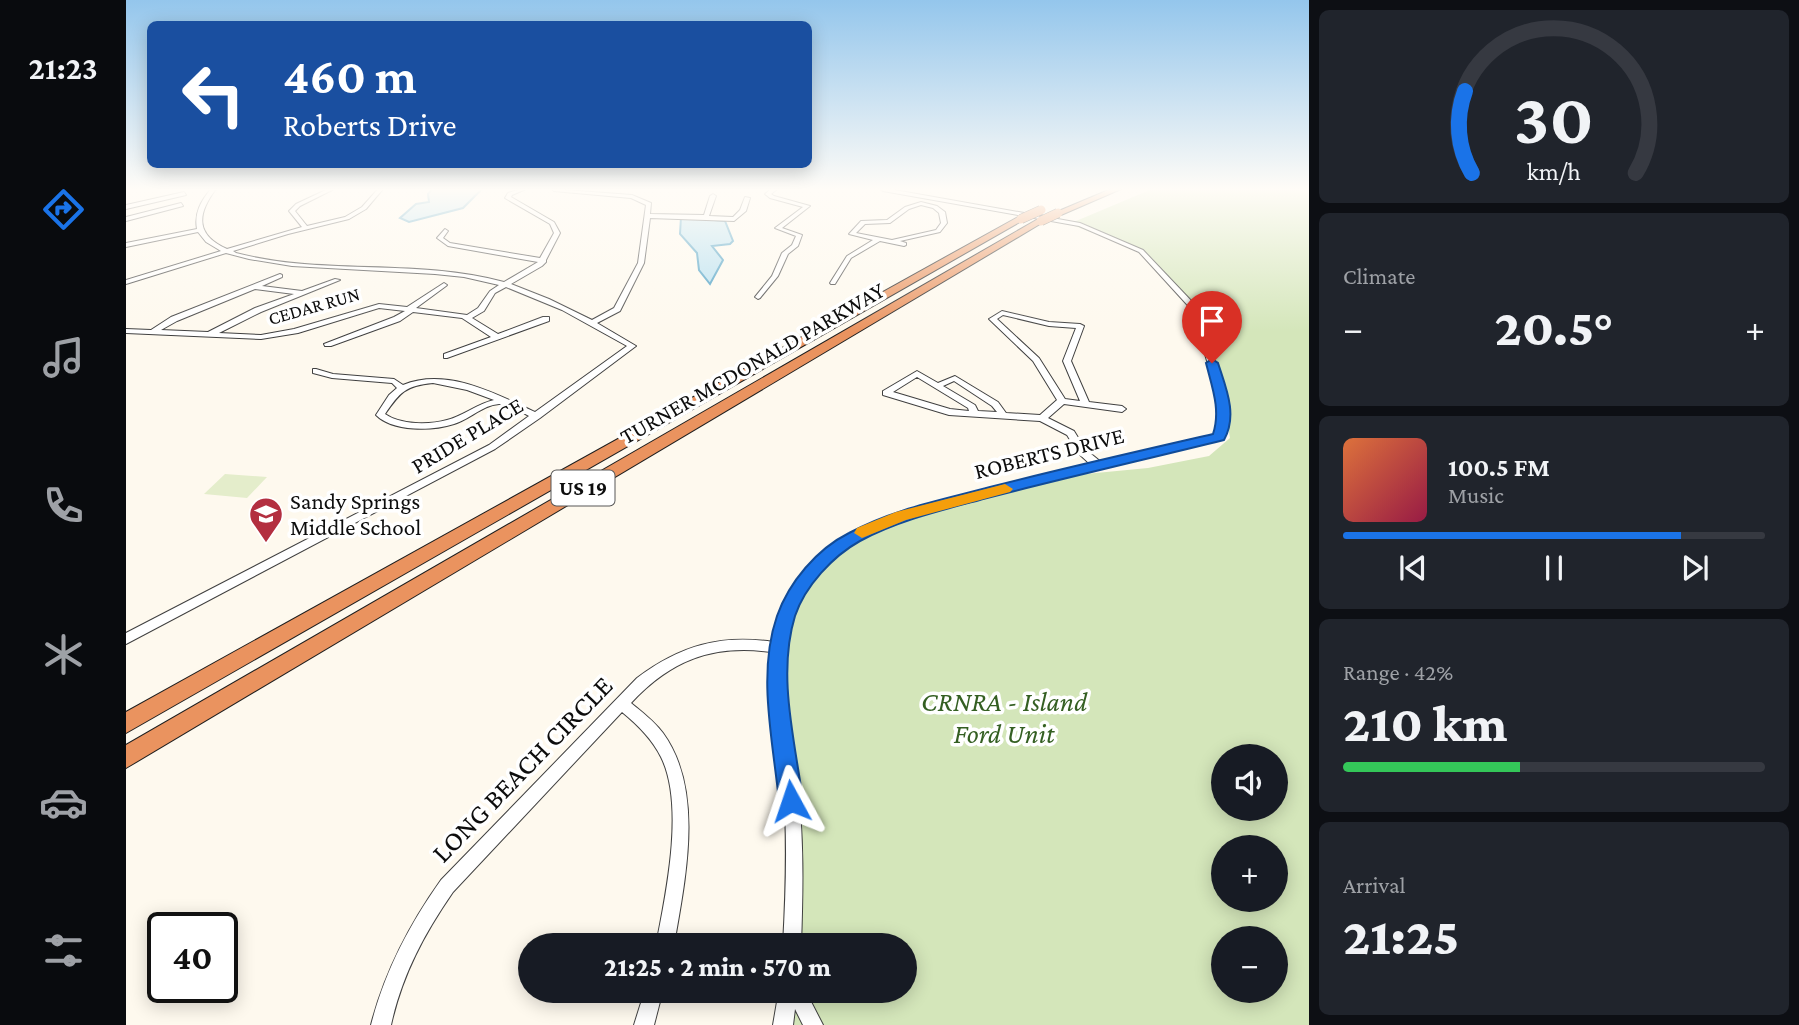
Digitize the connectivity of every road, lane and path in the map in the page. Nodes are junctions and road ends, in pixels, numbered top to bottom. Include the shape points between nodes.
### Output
1 (167, 237) edge
2 (205, 237) edge
3 (275, 237) edge
4 (441, 237) edge
5 (554, 237) edge
6 (645, 237) edge
7 (797, 237) edge
8 (867, 237) edge
9 (916, 237) edge
10 (989, 237) edge
11 (1006, 237) edge
12 (1111, 237) edge
13 (879, 239) junction
14 (894, 241) junction
15 (904, 244) dead end
16 (126, 245) edge
17 (226, 251) junction
18 (544, 261) junction
19 (280, 276) dead end
20 (337, 280) dead end
21 (126, 282) edge
22 (833, 282) dead end
23 (505, 284) junction
24 (444, 285) dead end
25 (253, 286) junction
26 (303, 293) junction
27 (758, 297) dead end
28 (486, 302) junction
29 (411, 309) junction
30 (472, 315) junction
31 (547, 319) dead end
32 (594, 322) junction
33 (126, 331) edge
34 (153, 332) junction
35 (211, 335) junction
36 (497, 337) junction
37 (328, 344) dead end
38 (447, 356) dead end
39 (316, 371) dead end
40 (937, 386) junction
41 (402, 388) junction
42 (503, 401) junction
43 (1062, 401) junction
44 (1086, 404) junction
45 (1122, 409) dead end
46 (974, 413) junction
47 (1003, 415) junction
48 (537, 416) junction
49 (1042, 418) junction
50 (1098, 465) junction
51 (126, 639) edge
52 (778, 648) junction
53 (621, 703) junction
54 (126, 723) edge
55 (126, 757) edge
56 (667, 933) edge
57 (792, 933) edge
58 (650, 1003) edge
59 (786, 1003) edge
60 (802, 1003) edge
61 (381, 1025) edge
62 (644, 1025) edge
63 (783, 1025) edge
64 (813, 1025) edge

1 - 16 street
2 - 17 street
3 - 17 street
4 - 18 street via 448,244
5 - 18 street
6 - 32 street via 641,263 617,309
7 - 27 street
8 - 13 street
9 - 14 street
10 - 54 highway, TURNER MCDONALD PARKWAY / US 19, bridge
11 - 55 highway, TURNER MCDONALD PARKWAY / US 19
12 - 50 street, ROBERTS DRIVE via 1148,257 1195,309 1224,405 1224,423 1219,437
13 - 14 street
13 - 22 street via 849,257
14 - 15 street
17 - 21 street
17 - 23 street via 310,267 440,273
18 - 23 street
19 - 25 street
20 - 26 street
23 - 28 street
23 - 32 street
24 - 29 street
25 - 26 street
25 - 34 street
26 - 35 street via 233,321
28 - 30 street
28 - 30 street via 492,310
29 - 30 street, CEDAR RUN
29 - 35 street, CEDAR RUN via 372,306 278,335
29 - 37 street via 397,319
30 - 36 street, CEDAR RUN
31 - 36 street
32 - 48 street, PRIDE PLACE via 632,346
33 - 34 street, CEDAR RUN
34 - 35 street, CEDAR RUN
36 - 38 street
39 - 41 street via 394,382
40 - 46 street
40 - 46 street via 917,373 886,393 949,412
40 - 47 street via 955,378 995,404
41 - 42 street via 429,383 458,385
41 - 42 street via 380,415 382,419 443,424 483,404
42 - 48 street
43 - 44 street
43 - 44 street via 1037,360 993,319 1002,313 1080,327 1067,362
43 - 49 street
44 - 45 street
46 - 47 street
47 - 49 street
48 - 51 street, PRIDE PLACE via 492,447
49 - 50 street via 1070,433 1081,452
50 - 52 street, ROBERTS DRIVE via 901,516 853,538 825,559 801,586 786,615
52 - 53 street, LONG BEACH CIRCLE via 735,643 693,650 657,669
52 - 57 street, ROBERTS DRIVE via 777,688 794,844
53 - 56 street via 656,733 669,754 682,800
53 - 61 street, LONG BEACH CIRCLE via 447,886 420,923 400,963
58 - 62 street
59 - 63 street
60 - 64 street

